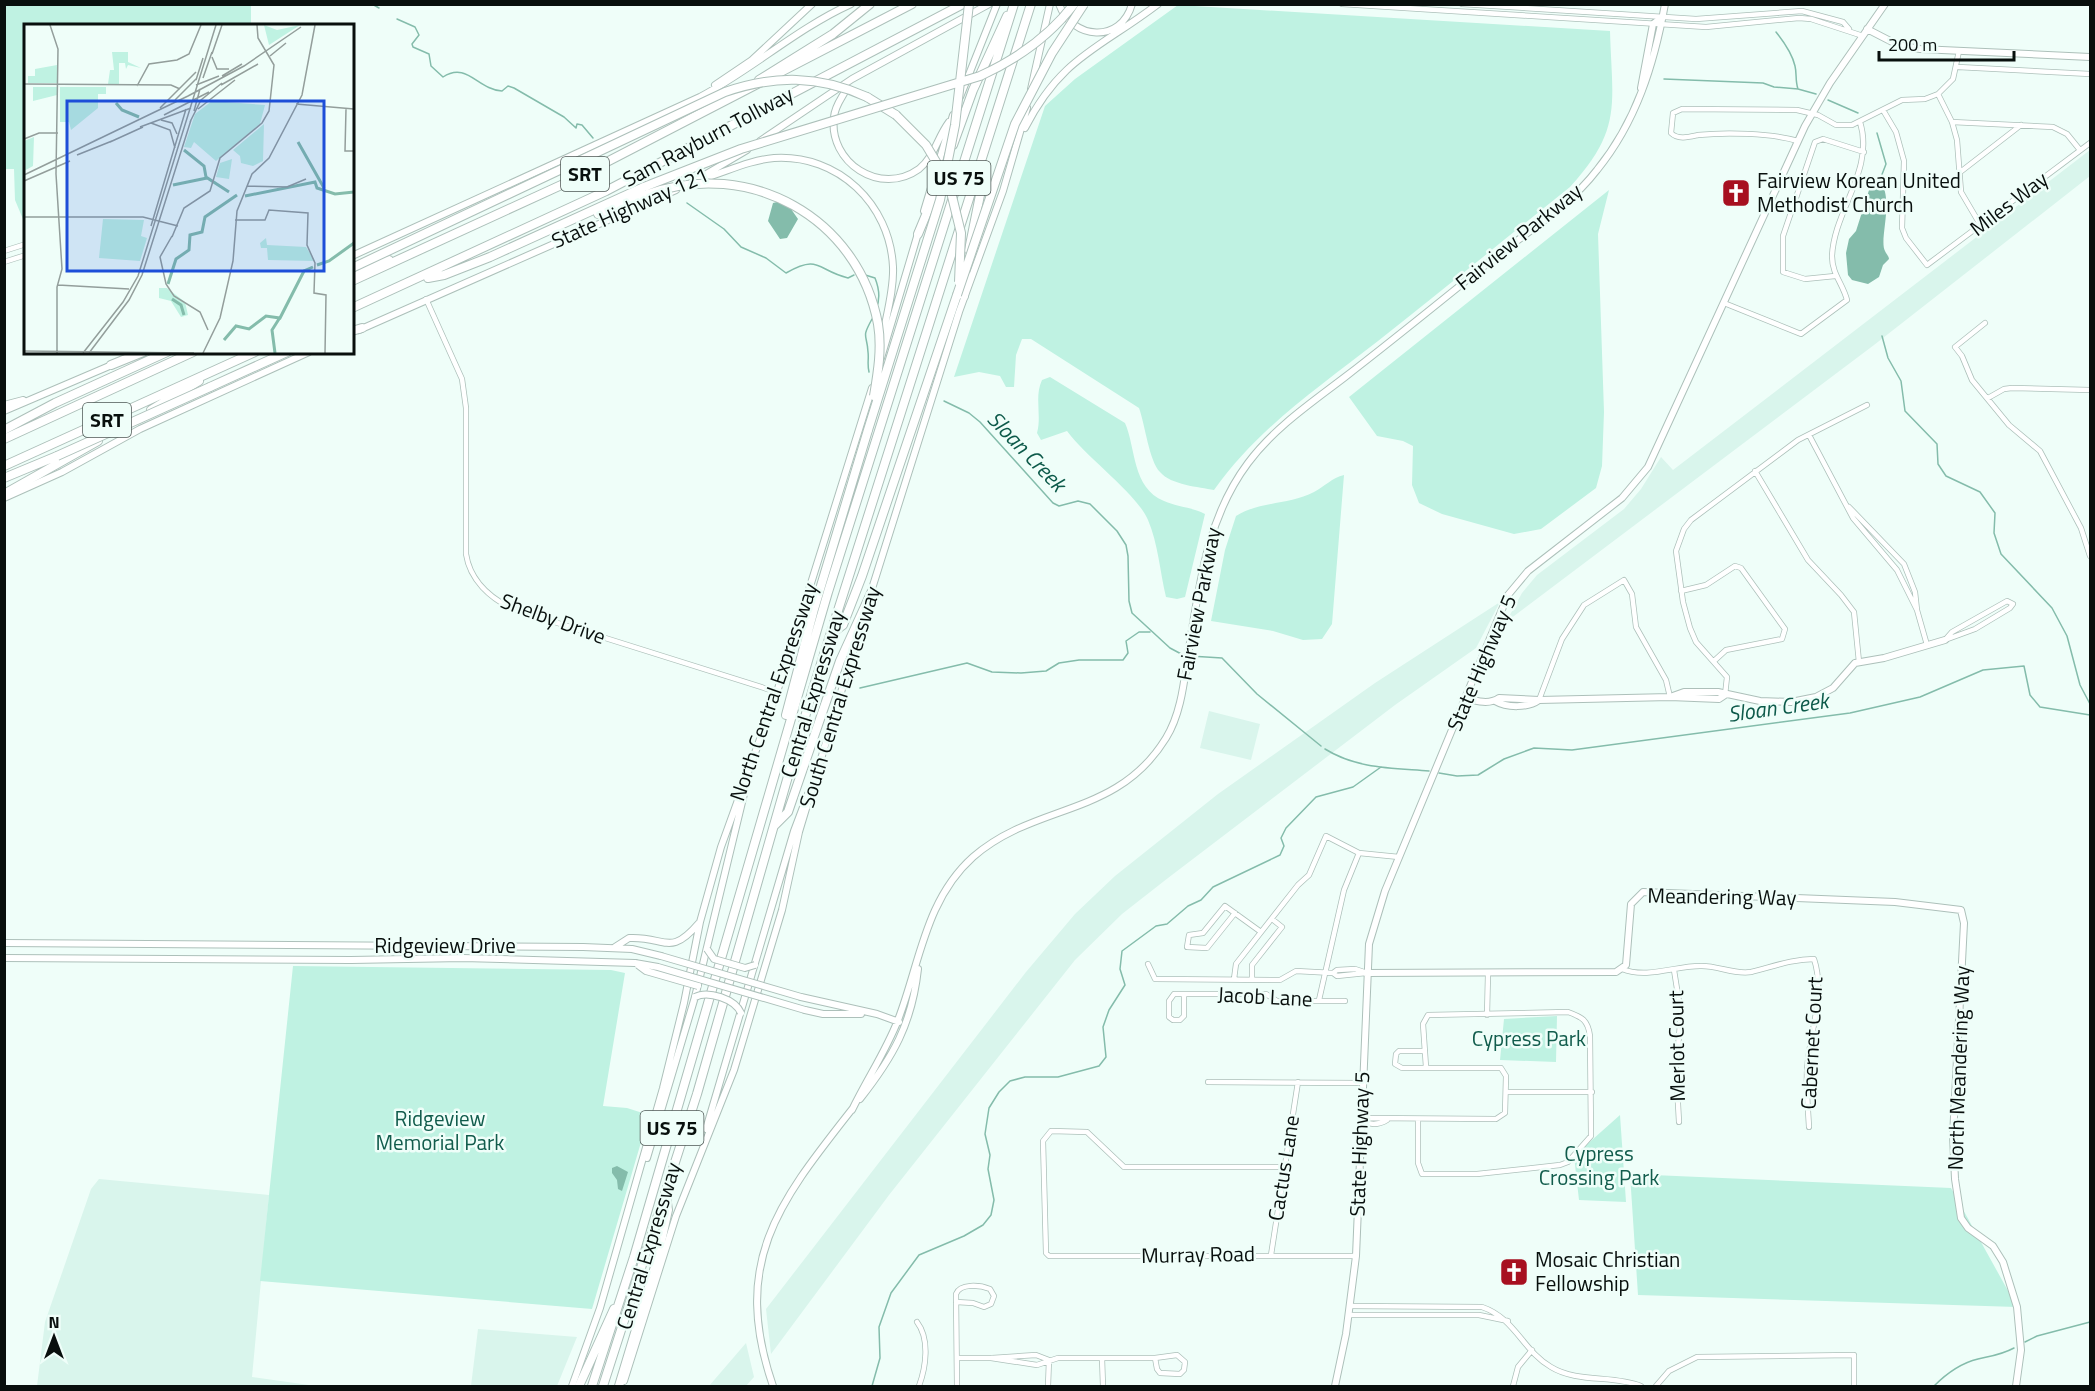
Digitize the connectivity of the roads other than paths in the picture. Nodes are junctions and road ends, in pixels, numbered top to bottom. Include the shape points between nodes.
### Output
1 (812, 4) edge
2 (851, 4) edge
3 (870, 4) edge
4 (912, 4) edge
5 (963, 4) edge
6 (989, 4) edge
7 (997, 4) edge
8 (1031, 4) edge
9 (1050, 4) edge
10 (1059, 4) edge
11 (1074, 4) edge
12 (1084, 4) edge
13 (1132, 4) edge
14 (1158, 4) edge
15 (1342, 4) edge
16 (1665, 4) edge
17 (1885, 4) edge
18 (1463, 5) edge
19 (1013, 6) edge
20 (971, 9) edge
21 (1575, 11) junction
22 (1463, 12) junction
23 (1756, 14) junction
24 (1574, 19) junction
25 (1662, 20) junction
26 (1757, 21) junction
27 (1653, 24) junction
28 (1867, 29) junction
29 (1850, 30) junction
30 (1863, 36) junction
31 (1959, 51) junction
32 (2091, 57) edge
33 (1958, 67) junction
34 (2091, 74) edge
35 (852, 79) junction
36 (1938, 94) junction
37 (1638, 99) junction
38 (723, 103) junction
39 (675, 108) junction
40 (1883, 110) junction
41 (1812, 113) junction
42 (952, 118) junction
43 (1860, 122) junction
44 (1952, 122) junction
45 (2021, 125) junction
46 (1019, 139) junction
47 (1798, 141) junction
48 (2091, 143) edge
49 (2080, 150) junction
50 (1864, 152) junction
51 (979, 169) junction
52 (1959, 173) junction
53 (698, 180) junction
54 (646, 190) junction
55 (1981, 226) junction
56 (918, 234) junction
57 (24, 245) edge
58 (4, 251) edge
59 (354, 255) edge
60 (410, 255) junction
61 (24, 256) edge
62 (4, 262) edge
63 (354, 269) edge
64 (354, 269) edge
65 (1835, 276) junction
66 (354, 279) edge
67 (412, 281) junction
68 (961, 295) junction
69 (426, 299) junction
70 (1724, 303) junction
71 (354, 307) edge
72 (1985, 323) dead end
73 (362, 328) joint
74 (354, 331) edge
75 (137, 354) edge
76 (163, 354) edge
77 (189, 354) edge
78 (251, 354) edge
79 (283, 354) edge
80 (305, 354) edge
81 (111, 365) joint
82 (208, 373) junction
83 (874, 381) junction
84 (2091, 390) edge
85 (41, 395) junction
86 (1988, 398) junction
87 (4, 405) edge
88 (1867, 405) dead end
89 (4, 411) edge
90 (4, 430) edge
91 (868, 430) junction
92 (1809, 435) junction
93 (4, 440) edge
94 (4, 466) edge
95 (1755, 471) junction
96 (4, 478) edge
97 (4, 496) edge
98 (1849, 507) junction
99 (2091, 556) edge
100 (1681, 591) junction
101 (871, 593) junction
102 (1917, 610) junction
103 (831, 633) junction
104 (1945, 640) junction
105 (1927, 645) junction
106 (1714, 661) junction
107 (1859, 662) junction
108 (777, 692) junction
109 (1725, 695) junction
110 (1670, 697) junction
111 (1466, 698) junction
112 (1539, 700) junction
113 (748, 773) junction
114 (815, 780) junction
115 (762, 815) junction
116 (774, 826) junction
117 (1359, 853) junction
118 (1399, 857) junction
119 (1961, 910) joint
120 (1235, 913) junction
121 (1272, 919) junction
122 (700, 922) junction
123 (1261, 932) junction
124 (4, 943) edge
125 (922, 945) junction
126 (284, 946) junction
127 (532, 946) junction
128 (615, 947) junction
129 (707, 949) junction
130 (4, 958) edge
131 (284, 959) junction
132 (531, 959) junction
133 (1148, 964) dead end
134 (755, 965) junction
135 (702, 969) junction
136 (1622, 969) junction
137 (1674, 970) junction
138 (1325, 972) junction
139 (1366, 973) junction
140 (1488, 974) junction
141 (1178, 979) junction
142 (1234, 980) junction
143 (1252, 980) junction
144 (698, 982) junction
145 (750, 983) junction
146 (747, 994) junction
147 (1181, 994) junction
148 (695, 997) junction
149 (1319, 1000) junction
150 (1345, 1001) dead end
151 (741, 1012) junction
152 (876, 1014) junction
153 (1487, 1015) junction
154 (898, 1021) junction
155 (906, 1024) junction
156 (1425, 1051) junction
157 (1426, 1067) junction
158 (1208, 1082) dead end
159 (1298, 1082) junction
160 (1362, 1083) junction
161 (1506, 1092) junction
162 (1592, 1092) junction
163 (852, 1110) junction
164 (1361, 1120) junction
165 (1418, 1120) junction
166 (1679, 1122) dead end
167 (1809, 1127) dead end
168 (698, 1155) junction
169 (1284, 1167) junction
170 (635, 1187) junction
171 (666, 1193) junction
172 (1271, 1255) junction
173 (1356, 1256) junction
174 (622, 1296) junction
175 (956, 1302) junction
176 (1350, 1306) junction
177 (1349, 1315) junction
178 (1508, 1321) junction
179 (917, 1322) dead end
180 (1532, 1350) junction
181 (957, 1358) junction
182 (991, 1358) junction
183 (1102, 1358) junction
184 (1155, 1358) junction
185 (1049, 1360) junction
186 (572, 1386) edge
187 (579, 1386) edge
188 (592, 1386) edge
189 (603, 1386) edge
190 (621, 1386) edge
191 (773, 1386) edge
192 (919, 1386) edge
193 (957, 1386) edge
194 (1048, 1386) edge
195 (1103, 1386) edge
196 (1335, 1386) edge
197 (1513, 1386) edge
198 (1641, 1386) edge
199 (1656, 1386) edge
200 (1854, 1386) edge
201 (2016, 1386) edge

1 - 39 main road via 752,60
2 - 39 main road via 802,29 730,81
3 - 38 highway via 833,34
4 - 38 highway, Sam Rayburn Tollway / SRT
5 - 67 highway, Sam Rayburn Tollway / SRT via 606,190
6 - 20 main road, State Highway 121
7 - 42 main road, North Central Expressway
8 - 51 highway, Central Expressway / US 75
9 - 46 main road, South Central Expressway
10 - 13 main road via 1072,25 1098,34 1120,25
11 - 54 highway, bridge via 1031,47 980,76 741,149
12 - 68 highway, bridge via 1052,52 1015,124
14 - 46 main road via 1090,49 1058,76 1038,102
15 - 22 street
16 - 25 main road, Fairview Parkway
17 - 28 main road, State Highway 5
18 - 21 street
18 - 22 street
19 - 56 highway via 1002,22 973,90
19 - 115 highway, Central Expressway / US 75 via 828,592
20 - 35 main road, State Highway 121
20 - 91 highway, bridge via 940,200
21 - 24 street
21 - 25 street
22 - 24 street
23 - 25 street
23 - 26 street
23 - 29 street via 1813,13 1843,22
24 - 27 street
25 - 26 street via 1706,27
25 - 27 main road
25 - 37 main road, Fairview Parkway via 1653,65
26 - 29 street via 1811,19
27 - 37 main road, Fairview Parkway
28 - 30 main road, State Highway 5
28 - 31 main road via 1898,45
29 - 30 street
30 - 41 main road, State Highway 5
31 - 32 main road
31 - 33 street
33 - 34 street
33 - 36 street
35 - 42 main road via 836,106 835,137 851,165 872,177 894,178 917,170 928,160
35 - 53 main road, State Highway 121
36 - 40 street via 1902,100
36 - 44 street
37 - 125 main road, Fairview Parkway via 1615,146 1580,188 1290,419 1248,463 1227,496 1213,529 1183,687 1168,735 1142,769 1103,797 1028,823 979,852 943,893
38 - 60 highway, Sam Rayburn Tollway / SRT via 570,181
39 - 59 main road
40 - 43 street
40 - 55 street, Miles Way via 1896,132 1904,161 1902,228 1927,265
41 - 43 street via 1836,125
41 - 47 main road, State Highway 5
41 - 47 street via 1682,109 1671,119 1671,133 1680,138 1714,134
42 - 56 main road, North Central Expressway
43 - 50 street
44 - 45 street
44 - 52 street
45 - 49 street via 2061,130
45 - 52 street
46 - 68 main road, South Central Expressway via 1003,191
47 - 70 main road, State Highway 5
48 - 49 street, Miles Way
49 - 55 street, Miles Way
50 - 65 street via 1834,244
50 - 65 street via 1818,139 1783,236 1783,272 1805,279
51 - 68 highway via 983,180
51 - 103 highway, Central Expressway / US 75
52 - 55 street via 1964,202
53 - 69 main road, State Highway 121
53 - 83 main road via 750,162 793,159 837,172 864,194 886,230 893,268
54 - 67 highway via 444,274
54 - 91 highway, bridge via 700,182 748,186 781,197 835,237 862,276 878,323 879,361
56 - 83 main road, North Central Expressway
57 - 58 street
60 - 64 highway
60 - 66 highway, Sam Rayburn Tollway / SRT
61 - 62 street
63 - 68 highway, bridge via 725,92 768,80 804,79 839,85 867,97 896,115 926,145 944,175 959,220
65 - 70 street via 1847,300 1801,334
67 - 71 highway, Sam Rayburn Tollway / SRT
68 - 101 main road, South Central Expressway
68 - 103 highway via 843,625
69 - 73 main road, State Highway 121
69 - 108 street, Shelby Drive via 463,385 466,554 472,573 486,592 513,609
70 - 111 main road, State Highway 5 via 1643,474 1617,503 1517,583 1503,605
72 - 86 street via 1955,347 1972,380
73 - 74 highway
75 - 81 highway
76 - 90 highway
77 - 93 highway, SRT
78 - 82 highway, SRT
79 - 96 highway, bridge
80 - 97 main road via 140,429 62,472
81 - 85 main road
82 - 94 highway, SRT
82 - 97 highway via 191,388
83 - 108 main road, North Central Expressway
84 - 86 street via 2012,388
85 - 87 main road
85 - 89 main road
86 - 99 street via 2009,425 2040,451 2081,528
88 - 92 street
91 - 115 highway via 814,609
92 - 95 street
92 - 98 street
95 - 100 street via 1684,529 1676,551
95 - 107 street via 1808,560 1854,612
98 - 102 street via 1867,536 1897,570
98 - 102 street via 1904,565 1915,592
100 - 106 street via 1693,635
100 - 106 street via 1706,585 1735,566 1741,568 1785,629 1782,639 1726,650
101 - 114 main road, South Central Expressway
101 - 116 highway via 840,661 788,812
102 - 105 street
103 - 116 highway, Central Expressway / US 75
104 - 104 street via 1975,629 2013,604 2007,601 1952,632
104 - 105 main road
105 - 107 main road
106 - 109 street via 1726,677
107 - 109 main road via 1833,688 1816,697 1760,702
108 - 113 main road, North Central Expressway
109 - 110 main road via 1684,692
110 - 112 main road
110 - 112 street via 1666,680 1636,627 1632,594 1624,580 1584,605 1562,639
111 - 112 main road via 1479,702 1499,698
111 - 118 main road, State Highway 5
113 - 122 main road, North Central Expressway via 721,847
113 - 129 main road
114 - 134 main road via 802,805
114 - 168 main road, South Central Expressway via 782,910 734,1070
115 - 174 highway, Central Expressway / US 75
116 - 171 highway, Central Expressway / US 75
117 - 118 street
117 - 121 street via 1326,836 1309,875
117 - 138 street via 1344,890
118 - 139 main road, State Highway 5 via 1375,921
119 - 136 main road, Meandering Way via 1895,902 1643,892 1629,910 1626,962
119 - 201 main road, North Meandering Way via 1964,923 1953,1136 1955,1179 1961,1218 1993,1246 2003,1262 2017,1307 2021,1350
120 - 120 street via 1225,906 1203,933 1189,935 1187,947 1207,948
120 - 123 street
121 - 123 street
121 - 143 street via 1282,927 1252,965
122 - 128 main road via 680,941 629,938
122 - 170 main road, North Central Expressway via 672,1054
123 - 142 street via 1236,964
124 - 126 main road, Ridgeview Drive
125 - 154 main road, Fairview Parkway
125 - 155 main road, Fairview Parkway
126 - 127 main road, Ridgeview Drive
126 - 131 main road
127 - 128 main road, Ridgeview Drive
127 - 132 main road
128 - 135 main road, Ridgeview Drive, bridge
129 - 134 main road, bridge via 714,959 745,969
129 - 135 main road, bridge
130 - 131 main road, Ridgeview Drive
131 - 132 main road, Ridgeview Drive
132 - 144 main road, Ridgeview Drive, bridge via 635,963
133 - 141 street via 1155,979
134 - 145 main road, bridge
135 - 144 main road, bridge
135 - 145 main road, Ridgeview Drive, bridge
136 - 137 street
136 - 140 main road
137 - 166 street, Merlot Court via 1681,1014 1676,1068
137 - 167 street, Cabernet Court via 1702,966 1749,972 1814,959 1818,975 1807,1070
138 - 139 street via 1355,969
138 - 143 street via 1296,971 1280,980
138 - 149 street
139 - 140 main road
139 - 160 main road, State Highway 5
140 - 153 street
141 - 142 street
141 - 147 street
142 - 143 street
144 - 146 main road, Ridgeview Drive, bridge
144 - 148 main road, bridge
145 - 146 main road, bridge
145 - 152 main road, Ridgeview Drive, bridge
146 - 151 main road
146 - 152 main road, Ridgeview Drive, bridge via 823,1014
147 - 147 street via 1174,994 1169,1001 1169,1017 1173,1020 1184,1016
147 - 149 street, Jacob Lane via 1266,994 1278,1001
148 - 151 main road, bridge via 703,994 733,1002
148 - 170 main road
149 - 150 street, Jacob Lane
151 - 168 main road
152 - 154 main road, Ridgeview Drive
153 - 156 street via 1428,1015
153 - 162 street via 1568,1012 1581,1016 1588,1024 1590,1036
154 - 155 main road, Ridgeview Drive
154 - 163 main road, Fairview Parkway
155 - 163 main road, Fairview Parkway via 888,1062
156 - 157 street
156 - 157 street via 1399,1051 1395,1064 1402,1068
157 - 161 street via 1501,1068 1506,1076
158 - 159 street
159 - 160 street
159 - 169 street, Cactus Lane
160 - 164 main road, State Highway 5
161 - 162 street
161 - 165 street via 1502,1118
162 - 165 street via 1592,1136 1568,1162 1477,1174 1422,1174
163 - 191 main road, Fairview Parkway via 790,1190 765,1249 758,1322
164 - 165 street
164 - 173 main road, State Highway 5
168 - 190 main road, South Central Expressway
169 - 172 street, Cactus Lane
169 - 172 street, Murray Road via 1124,1167 1087,1132 1055,1130 1043,1141 1045,1249 1049,1256
170 - 186 main road, North Central Expressway via 600,1308
171 - 189 highway, Central Expressway / US 75
171 - 190 highway via 668,1210 657,1260
172 - 173 street, Murray Road
173 - 176 main road, State Highway 5
174 - 187 highway
174 - 188 highway, Central Expressway / US 75
175 - 175 street via 984,1307 992,1304 994,1296 988,1287 962,1287 957,1290
175 - 181 street
176 - 177 main road, State Highway 5
176 - 178 street via 1482,1307
177 - 178 street via 1479,1315
177 - 196 main road, State Highway 5
178 - 180 street
179 - 192 street via 925,1332 924,1373
180 - 197 street via 1518,1367
180 - 198 street via 1542,1361 1564,1373 1621,1379
181 - 182 street
181 - 193 street
182 - 185 street via 1036,1355
182 - 185 street via 1037,1365
183 - 184 street
183 - 185 street
183 - 195 street
184 - 184 street via 1160,1373 1180,1374 1184,1370 1181,1357
185 - 194 street
199 - 200 street via 1669,1371 1697,1357 1854,1355

